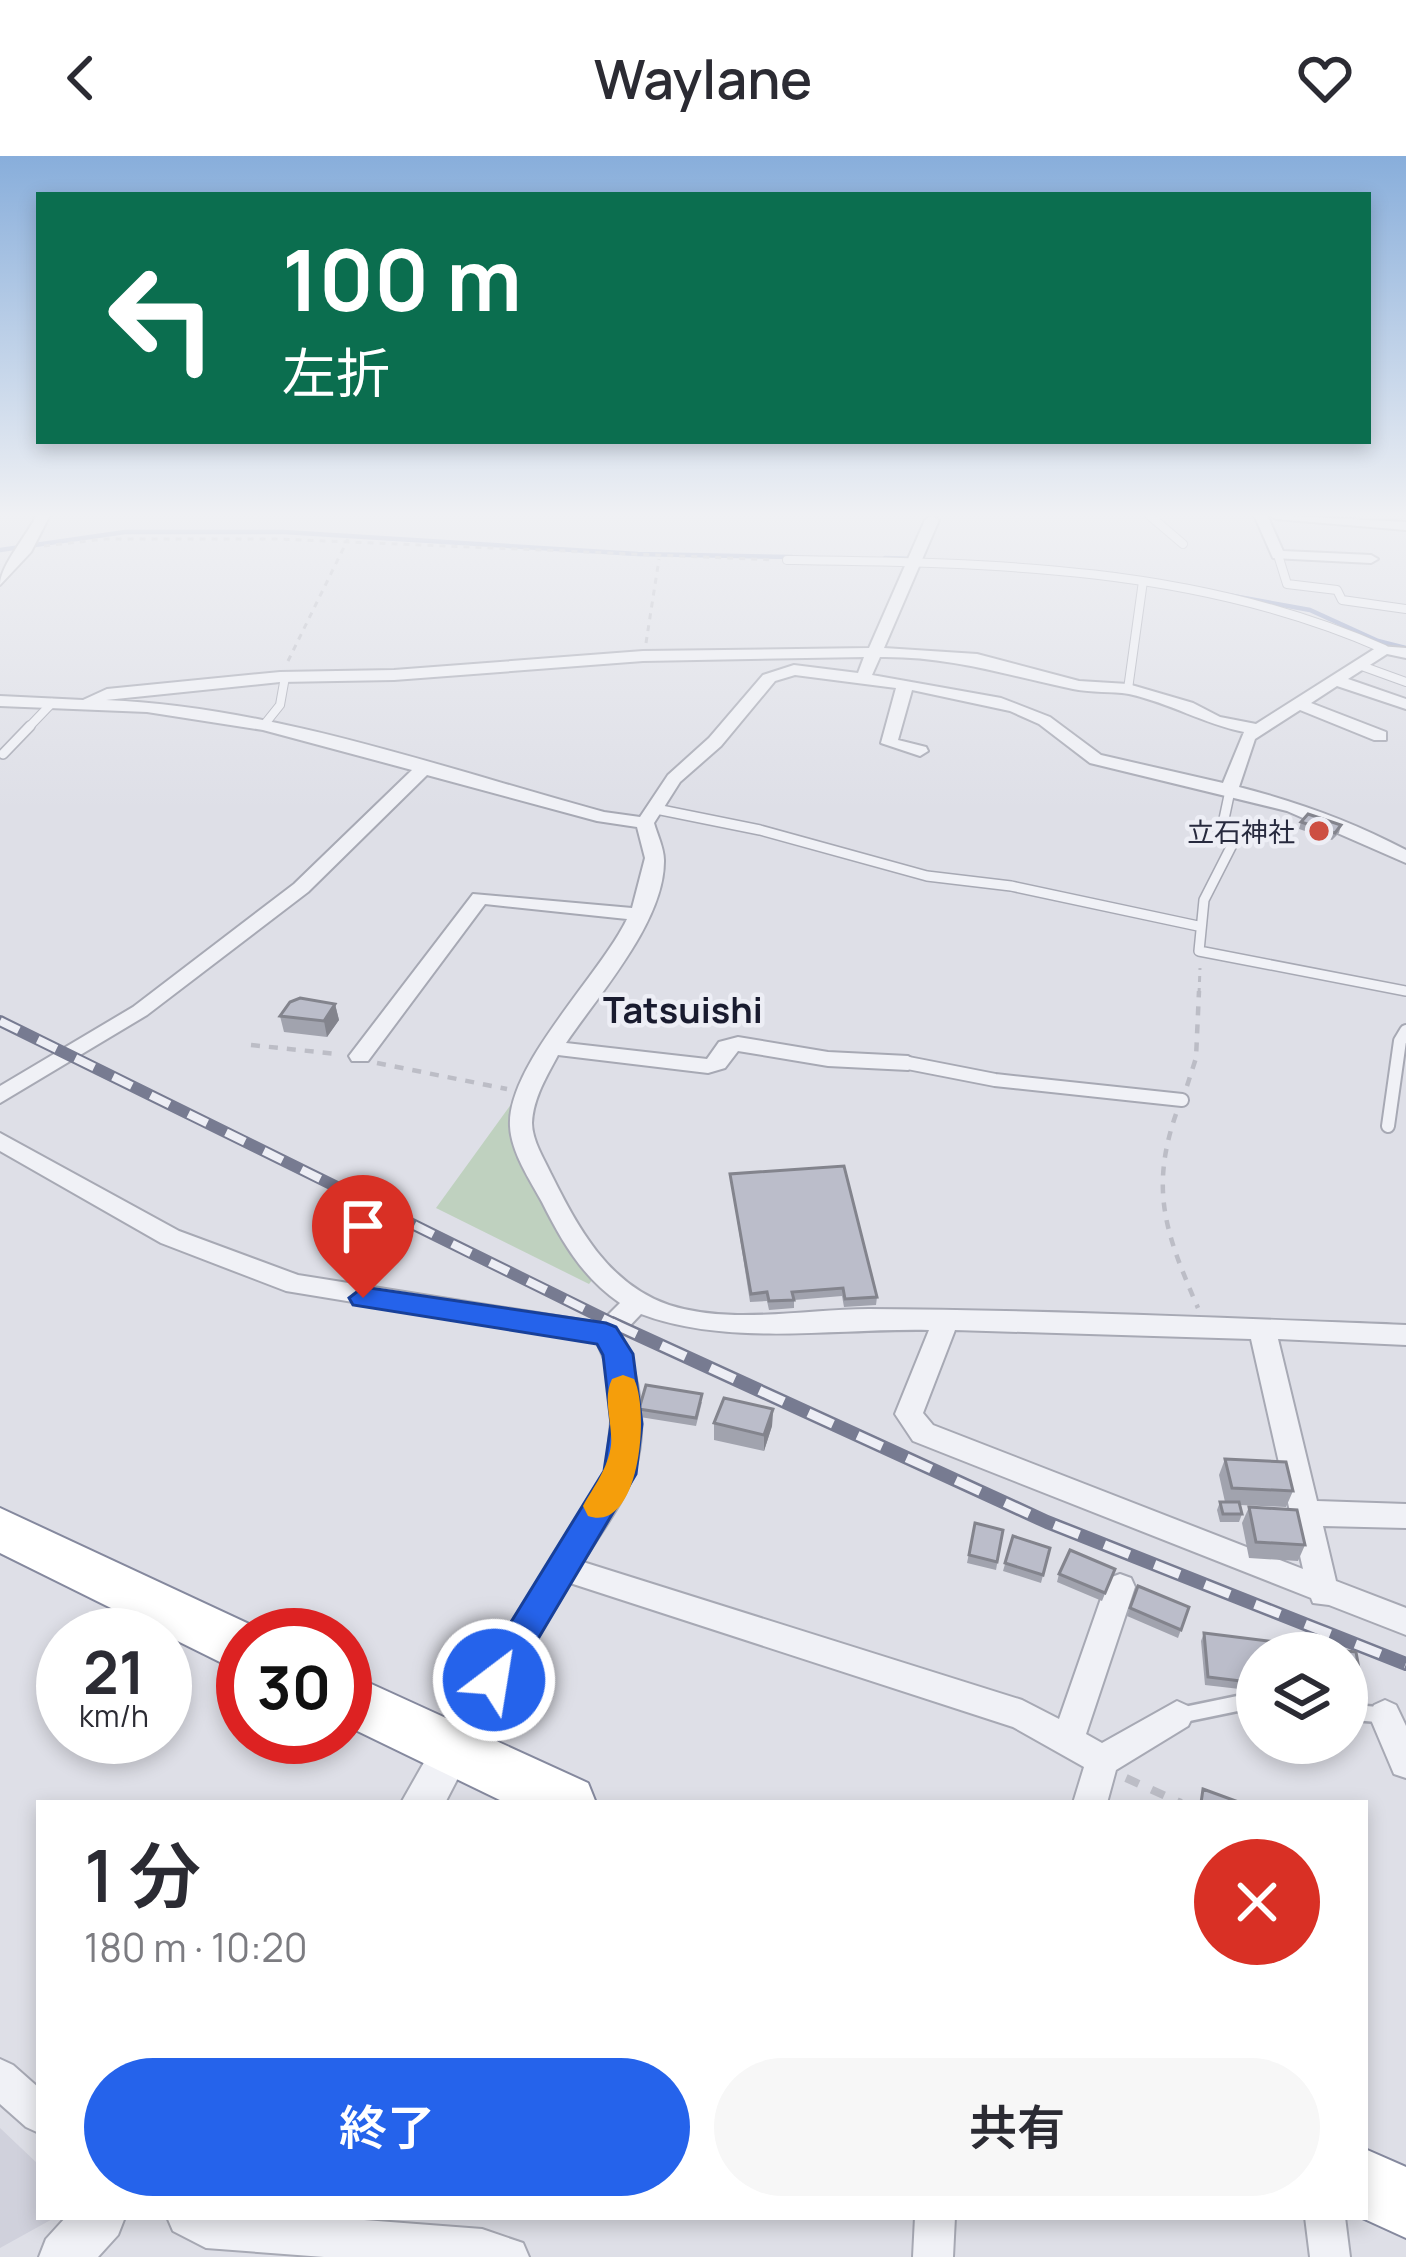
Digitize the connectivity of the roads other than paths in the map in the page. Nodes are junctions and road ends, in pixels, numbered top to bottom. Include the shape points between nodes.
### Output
1 (891, 613) edge
2 (1139, 613) edge
3 (1293, 613) edge
4 (1384, 649) junction
5 (872, 653) junction
6 (1406, 653) edge
7 (1359, 665) junction
8 (282, 677) junction
9 (863, 678) junction
10 (1335, 680) junction
11 (1406, 682) edge
12 (905, 686) junction
13 (1128, 689) junction
14 (0, 701) edge
15 (52, 703) junction
16 (86, 704) junction
17 (1298, 704) junction
18 (1406, 704) edge
19 (264, 725) junction
20 (1258, 730) junction
21 (1380, 736) dead end
22 (920, 751) dead end
23 (4, 754) dead end
24 (422, 770) junction
25 (1231, 786) junction
26 (650, 816) junction
27 (1406, 857) edge
28 (638, 914) junction
29 (1198, 926) junction
30 (1406, 991) edge
31 (1406, 1031) edge
32 (555, 1048) junction
33 (360, 1056) road end
34 (908, 1064) joint
35 (0, 1096) edge
36 (1182, 1100) road end
37 (1388, 1126) dead end
38 (0, 1141) edge
39 (639, 1300) junction
40 (946, 1320) junction
41 (1262, 1328) junction
42 (606, 1334) junction
43 (1406, 1335) edge
44 (1305, 1513) junction
45 (1406, 1516) edge
46 (0, 1528) edge
47 (562, 1568) junction
48 (1120, 1587) dead end
49 (1324, 1594) junction
50 (1406, 1622) edge
51 (216, 1634) edge
52 (1236, 1704) edge
53 (372, 1710) edge
54 (1368, 1714) edge
55 (1385, 1715) joint
56 (1177, 1716) joint
57 (1068, 1741) junction
58 (453, 1749) junction
59 (1101, 1763) junction
60 (1406, 1763) edge
61 (424, 1800) edge
62 (562, 1800) edge
63 (1091, 1800) edge
64 (0, 2078) edge
65 (36, 2111) edge
66 (1368, 2184) edge
67 (1406, 2203) edge
68 (97, 2220) edge
69 (193, 2220) edge
70 (935, 2220) edge
71 (1324, 2220) edge
72 (64, 2257) edge
73 (509, 2257) edge
74 (933, 2257) edge
75 (1330, 2257) edge

1 - 5 street
2 - 13 lane
3 - 4 lane
4 - 6 street
4 - 7 street
5 - 8 street via 643,656
5 - 9 street
5 - 13 street via 977,659 1079,686
7 - 10 street
7 - 11 lane
8 - 16 street via 107,694
8 - 19 lane via 280,705
9 - 12 street
9 - 26 street via 794,670 769,678
10 - 17 street
10 - 18 street
12 - 22 street via 890,743
12 - 25 street via 1027,712 1096,759
13 - 20 street
14 - 15 street
15 - 16 street
15 - 23 lane
16 - 19 street
17 - 20 street
17 - 21 street
19 - 24 street
20 - 25 street
24 - 26 street via 603,817
24 - 35 street via 301,888 140,1010
25 - 27 street
25 - 29 lane via 1224,819 1232,845
26 - 28 street via 654,880
26 - 29 lane via 760,830 927,876
28 - 32 street
28 - 33 street via 480,898
29 - 30 lane via 1199,951
31 - 37 lane
32 - 34 street via 708,1066 738,1044
32 - 39 street via 521,1124 594,1273
34 - 36 lane
38 - 42 street via 170,1237 295,1284
39 - 40 street via 671,1316 723,1322
39 - 42 street
40 - 41 street
40 - 49 street via 909,1414 922,1433
41 - 43 street
41 - 44 street
42 - 47 street via 618,1354 627,1443 620,1474
44 - 45 street
44 - 49 street
46 - 51 highway
47 - 57 street via 1022,1715
47 - 58 street
48 - 57 street
49 - 50 street
52 - 56 lane
53 - 58 highway
54 - 55 lane
55 - 60 street
56 - 59 street
57 - 59 street
58 - 61 street
58 - 62 highway
59 - 63 street
64 - 65 street
66 - 67 highway
68 - 72 street
69 - 73 street via 206,2228
70 - 74 street
71 - 75 street

